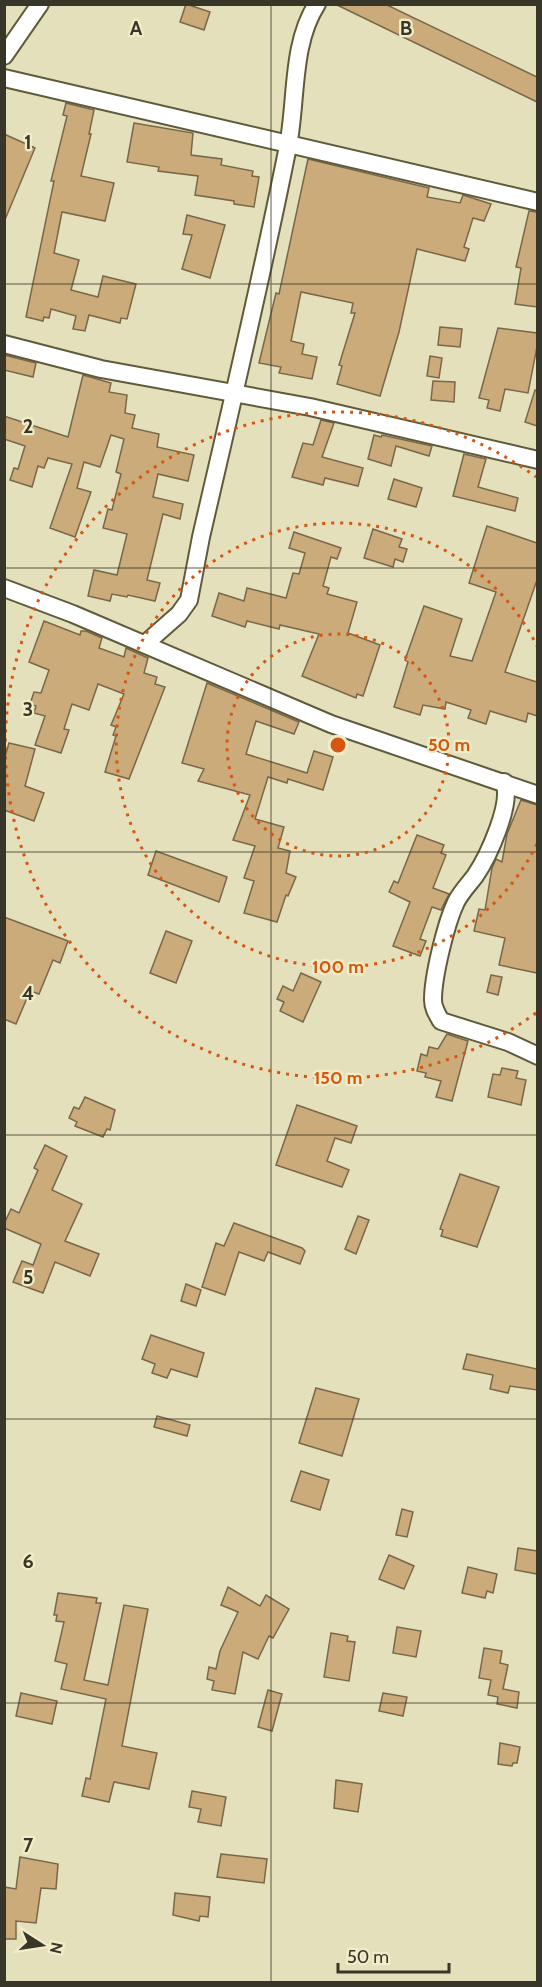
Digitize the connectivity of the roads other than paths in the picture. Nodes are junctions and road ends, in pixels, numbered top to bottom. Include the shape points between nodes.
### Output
1 (40, 4) edge
2 (317, 4) edge
3 (4, 56) edge
4 (4, 78) edge
5 (288, 143) junction
6 (537, 202) edge
7 (4, 344) edge
8 (233, 393) junction
9 (537, 460) edge
10 (4, 588) edge
11 (145, 644) junction
12 (504, 782) junction
13 (537, 795) edge
14 (537, 1056) edge

1 - 3 street
2 - 5 street via 307,20 300,50
4 - 5 street
5 - 6 street
5 - 8 street
7 - 8 street via 101,369
8 - 9 street
8 - 11 street via 192,593 179,614
10 - 11 street
11 - 12 street via 332,724
12 - 13 street
12 - 14 street via 506,802 496,832 476,874 456,902 448,924 433,1002 441,1021 508,1042

